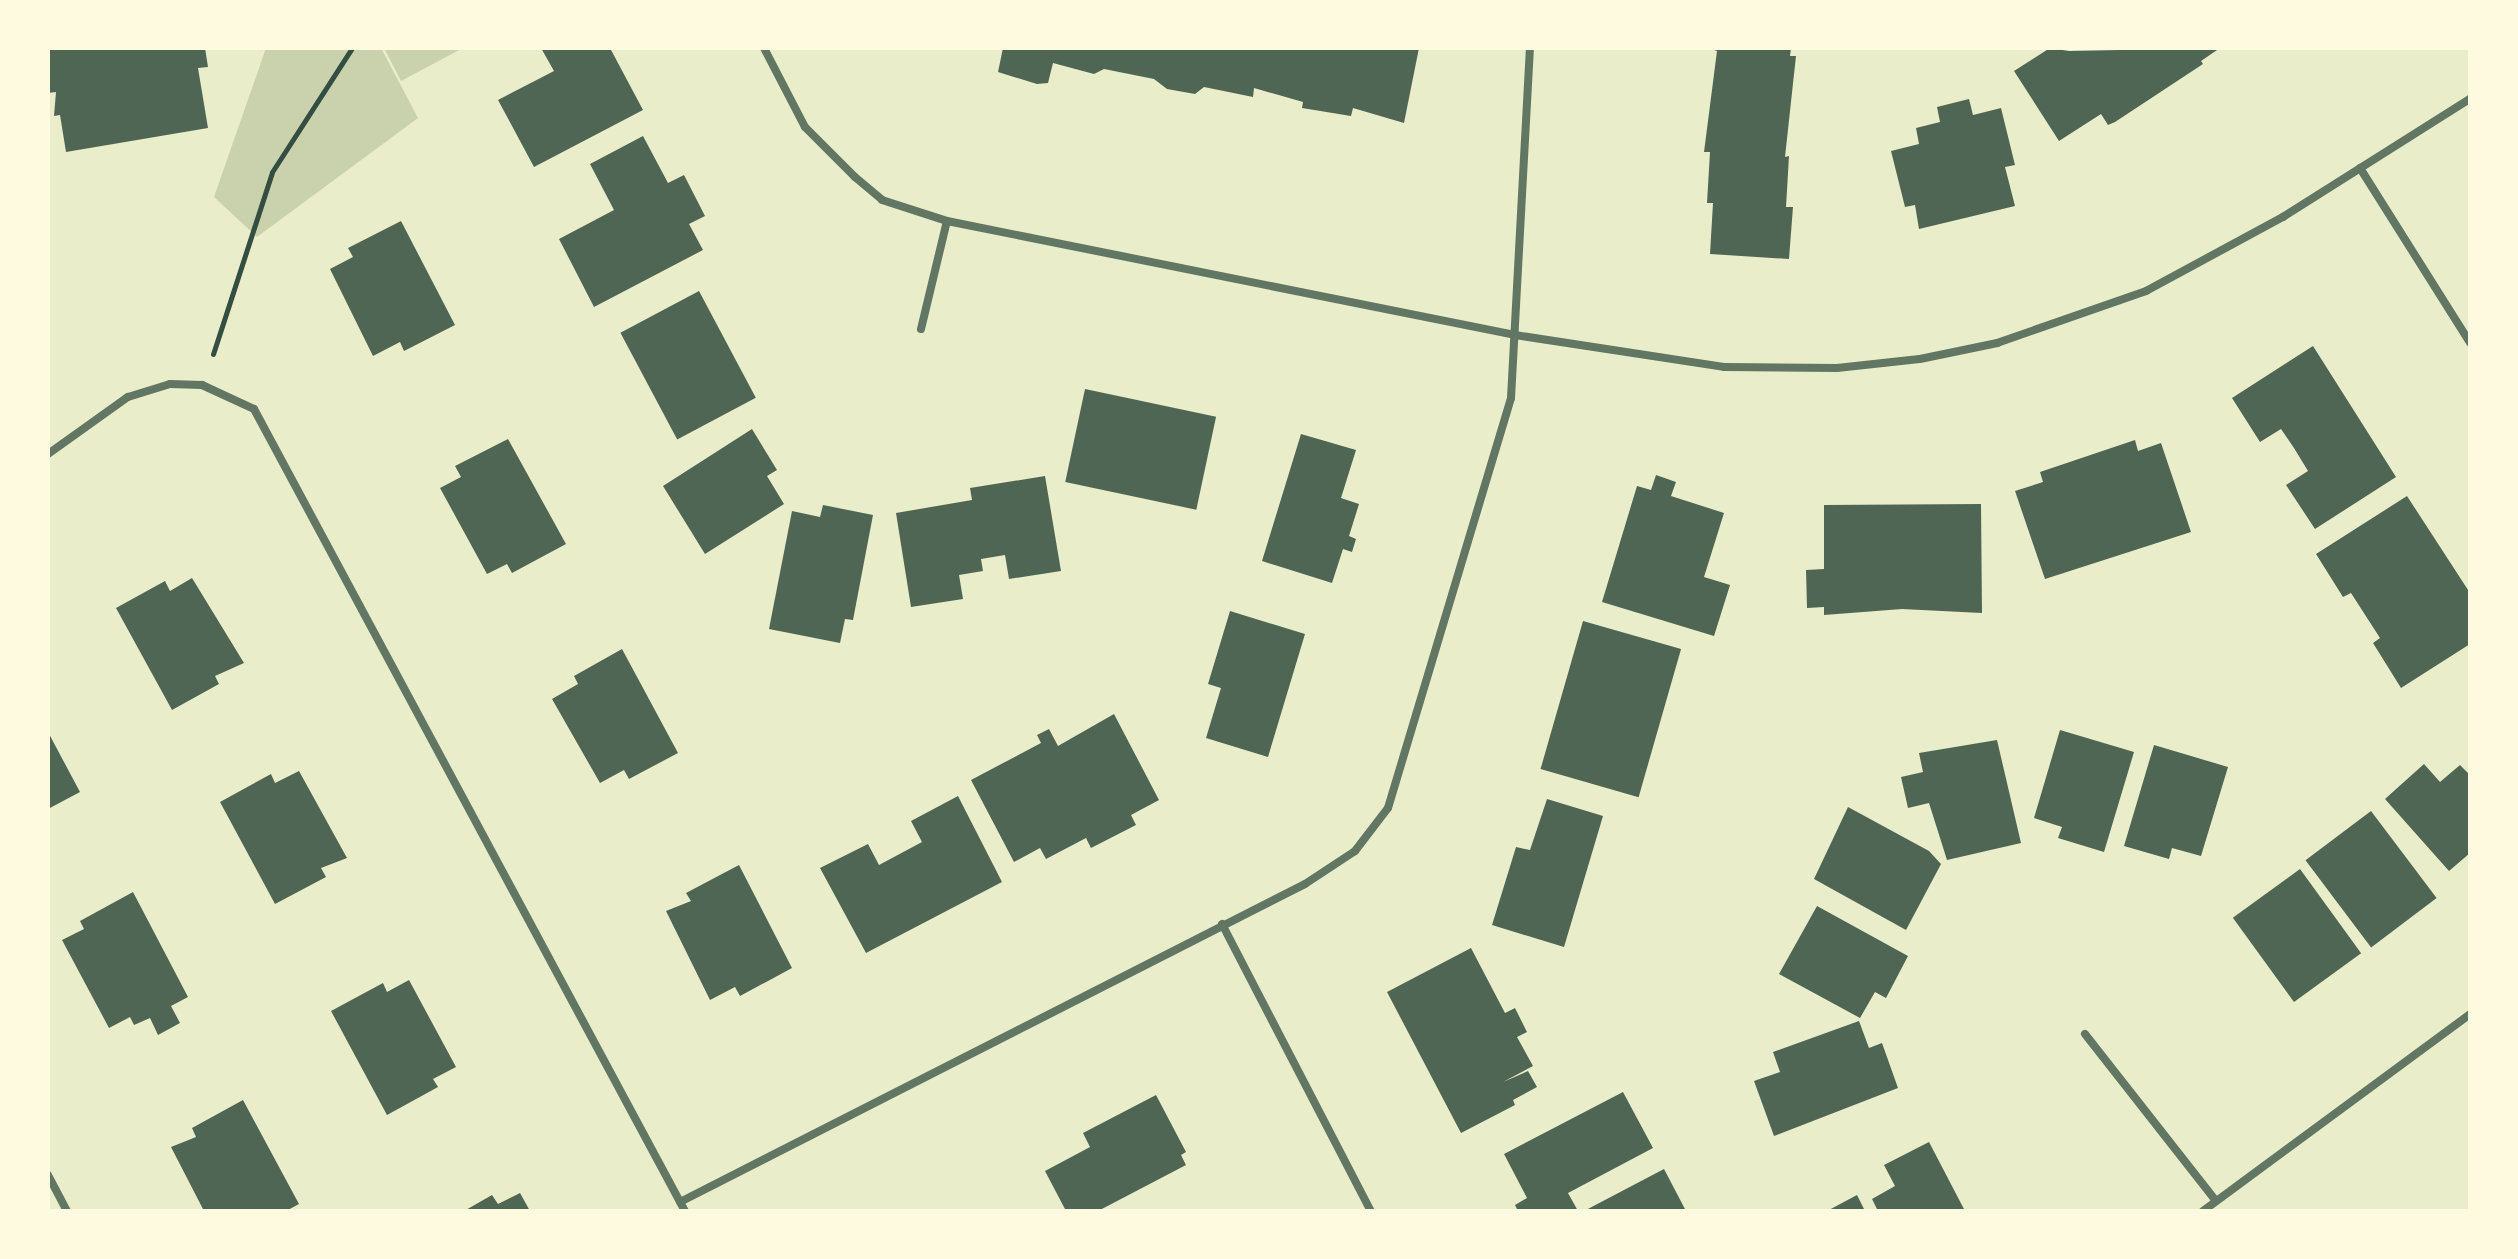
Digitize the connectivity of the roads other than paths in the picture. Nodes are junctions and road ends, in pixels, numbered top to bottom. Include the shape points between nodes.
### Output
1 (764, 48) edge
2 (1530, 48) edge
3 (2470, 99) edge
4 (2360, 168) junction
5 (947, 221) junction
6 (921, 329) dead end
7 (1515, 335) junction
8 (2470, 343) edge
9 (48, 454) edge
10 (1222, 924) junction
11 (2470, 1014) edge
12 (2085, 1034) dead end
13 (48, 1175) edge
14 (2216, 1201) junction
15 (682, 1207) edge
16 (67, 1211) edge
17 (1371, 1211) edge
18 (2203, 1211) edge

1 - 5 street via 805,127 855,177 882,200
2 - 7 street
3 - 4 street
4 - 7 street via 2146,291 1997,343 1920,359 1837,368 1724,367
4 - 8 street
5 - 6 street
5 - 7 street
7 - 10 street via 1511,398 1388,808 1355,851 1305,884
9 - 15 street via 128,397 170,384 202,385 254,409
10 - 15 street
10 - 17 street
11 - 14 street
12 - 14 street
13 - 16 street
14 - 18 street

